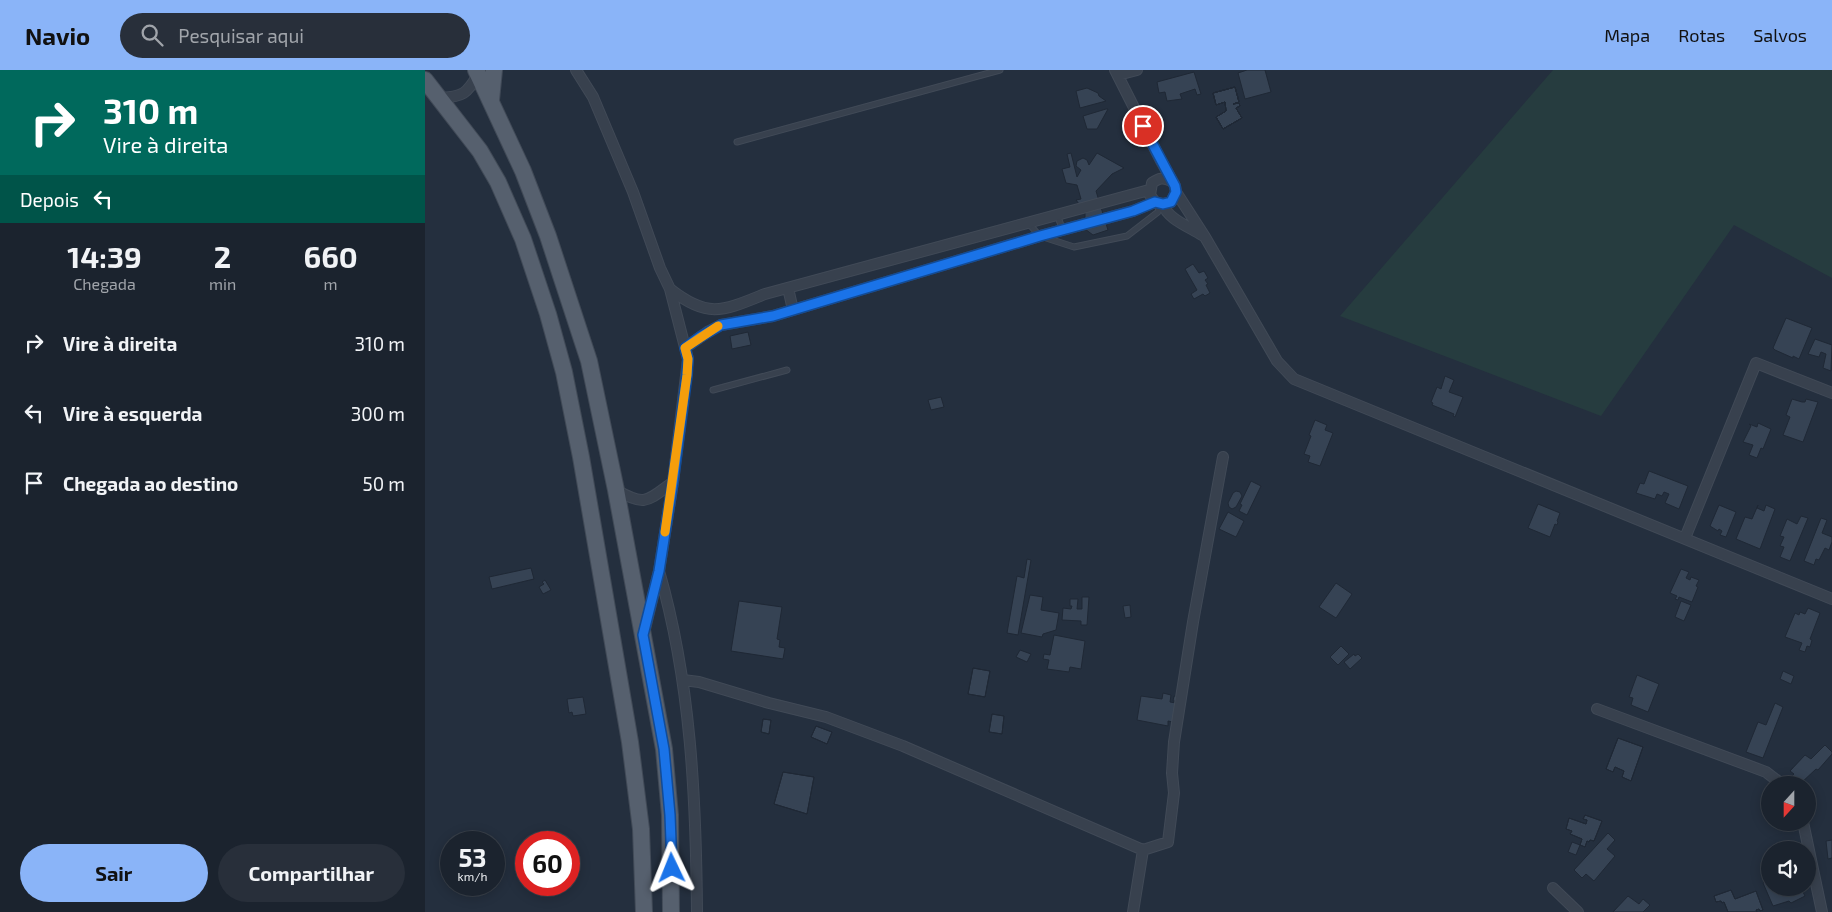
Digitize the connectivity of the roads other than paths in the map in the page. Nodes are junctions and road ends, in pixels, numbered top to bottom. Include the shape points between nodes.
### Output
1 (576, 70) edge
2 (1000, 70) edge
3 (1137, 70) edge
4 (482, 71) edge
5 (1117, 73) edge
6 (425, 80) edge
7 (439, 98) junction
8 (737, 142) dead end
9 (1160, 159) junction
10 (1157, 179) junction
11 (1171, 181) junction
12 (1149, 190) junction
13 (1176, 192) junction
14 (1118, 198) junction
15 (1159, 204) junction
16 (1121, 214) junction
17 (1057, 215) junction
18 (1028, 223) junction
19 (1063, 230) junction
20 (1040, 236) junction
21 (1205, 236) junction
22 (788, 288) junction
23 (669, 289) junction
24 (749, 301) junction
25 (793, 310) junction
26 (753, 319) junction
27 (685, 348) junction
28 (787, 370) dead end
29 (713, 390) dead end
30 (1832, 393) edge
31 (1223, 456) dead end
32 (673, 482) junction
33 (616, 490) junction
34 (1685, 538) junction
35 (659, 571) junction
36 (1832, 599) edge
37 (643, 635) junction
38 (683, 680) junction
39 (1597, 709) dead end
40 (1771, 776) edge
41 (1805, 831) edge
42 (1143, 850) junction
43 (1553, 888) dead end
44 (644, 912) edge
45 (671, 912) edge
46 (697, 912) edge
47 (1133, 912) edge
48 (1578, 912) edge
49 (1822, 912) edge

1 - 23 street via 593,97
2 - 8 lane
3 - 5 street
4 - 7 street via 464,94
4 - 33 main road via 491,100 523,171 571,304 589,361
5 - 9 street
6 - 7 main road
7 - 44 main road via 480,151 498,182 523,239 564,372 629,742 641,829
9 - 10 street
9 - 11 street
10 - 11 street
10 - 12 street
11 - 13 street
12 - 14 street
12 - 15 street
13 - 15 street via 1171,202
13 - 21 street
14 - 16 street
14 - 17 street
15 - 16 street
15 - 20 lane via 1158,212 1127,236 1074,247
15 - 21 street via 1173,217
16 - 19 street
17 - 18 street
17 - 19 lane
18 - 20 lane
18 - 22 street
19 - 20 street
20 - 25 street
21 - 34 street via 1277,361 1294,379
22 - 24 street
22 - 25 street
23 - 24 street via 686,302 709,309 731,308
23 - 27 street
24 - 26 street
25 - 26 street
26 - 27 street via 721,325
27 - 32 street via 687,375
28 - 29 lane
30 - 34 street via 1756,363
31 - 42 street via 1174,742 1172,773 1175,793 1168,842
32 - 33 street via 652,498 641,501
32 - 35 street
33 - 37 main road
34 - 36 street
35 - 37 street
35 - 38 street via 669,604
37 - 45 main road via 664,749 670,815
38 - 42 street via 826,717 903,746
38 - 46 street via 697,843
39 - 40 street
41 - 49 street
42 - 47 street
43 - 48 street

